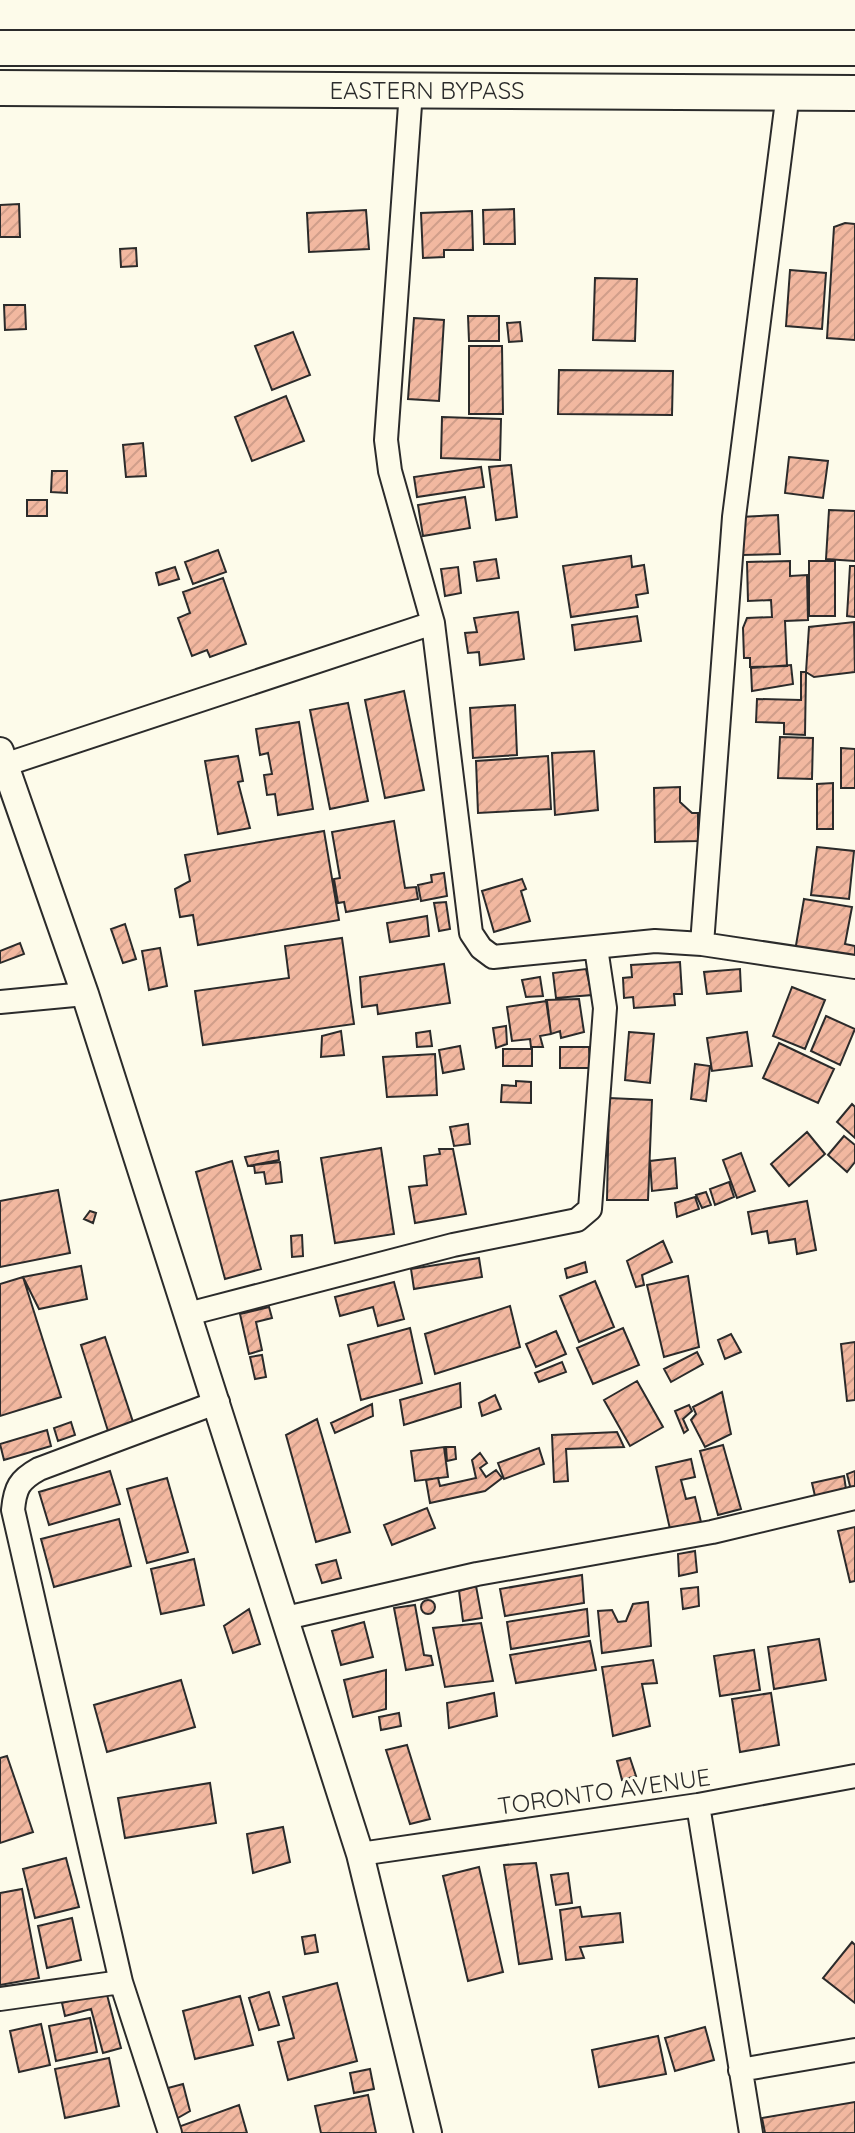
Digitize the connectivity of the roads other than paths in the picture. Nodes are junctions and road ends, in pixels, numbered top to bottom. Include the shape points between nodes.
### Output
1 (0, 48) edge
2 (855, 48) edge
3 (411, 91) junction
4 (6, 93) edge
5 (788, 93) junction
6 (855, 93) edge
7 (433, 623) junction
8 (2, 758) edge
9 (702, 944) junction
10 (596, 948) junction
11 (855, 967) edge
12 (85, 994) junction
13 (0, 1002) edge
14 (188, 1314) junction
15 (218, 1402) junction
16 (855, 1498) edge
17 (286, 1618) junction
18 (855, 1776) edge
19 (698, 1805) junction
20 (360, 1854) junction
21 (121, 1982) junction
22 (0, 1999) edge
23 (855, 2050) edge
24 (740, 2070) junction
25 (170, 2133) edge
26 (428, 2133) edge
27 (751, 2133) edge

1 - 2 main road, EASTERN BYPASS
3 - 4 main road, EASTERN BYPASS
3 - 5 main road, EASTERN BYPASS
3 - 7 street via 386,440
5 - 6 main road, EASTERN BYPASS
5 - 9 street via 734,517
7 - 8 street
7 - 10 street via 471,933 493,957
8 - 12 street
9 - 10 street via 655,941
9 - 11 street
10 - 14 street via 605,1008 590,1209 577,1220 453,1245
12 - 13 street
12 - 14 street
14 - 15 street
15 - 17 street
15 - 21 street via 39,1469 15,1490 13,1510
16 - 17 street
17 - 20 street
18 - 19 street, TORONTO AVENUE
19 - 20 street, TORONTO AVENUE
19 - 24 street
20 - 26 street
21 - 22 street
21 - 25 street
23 - 24 street
24 - 27 street

